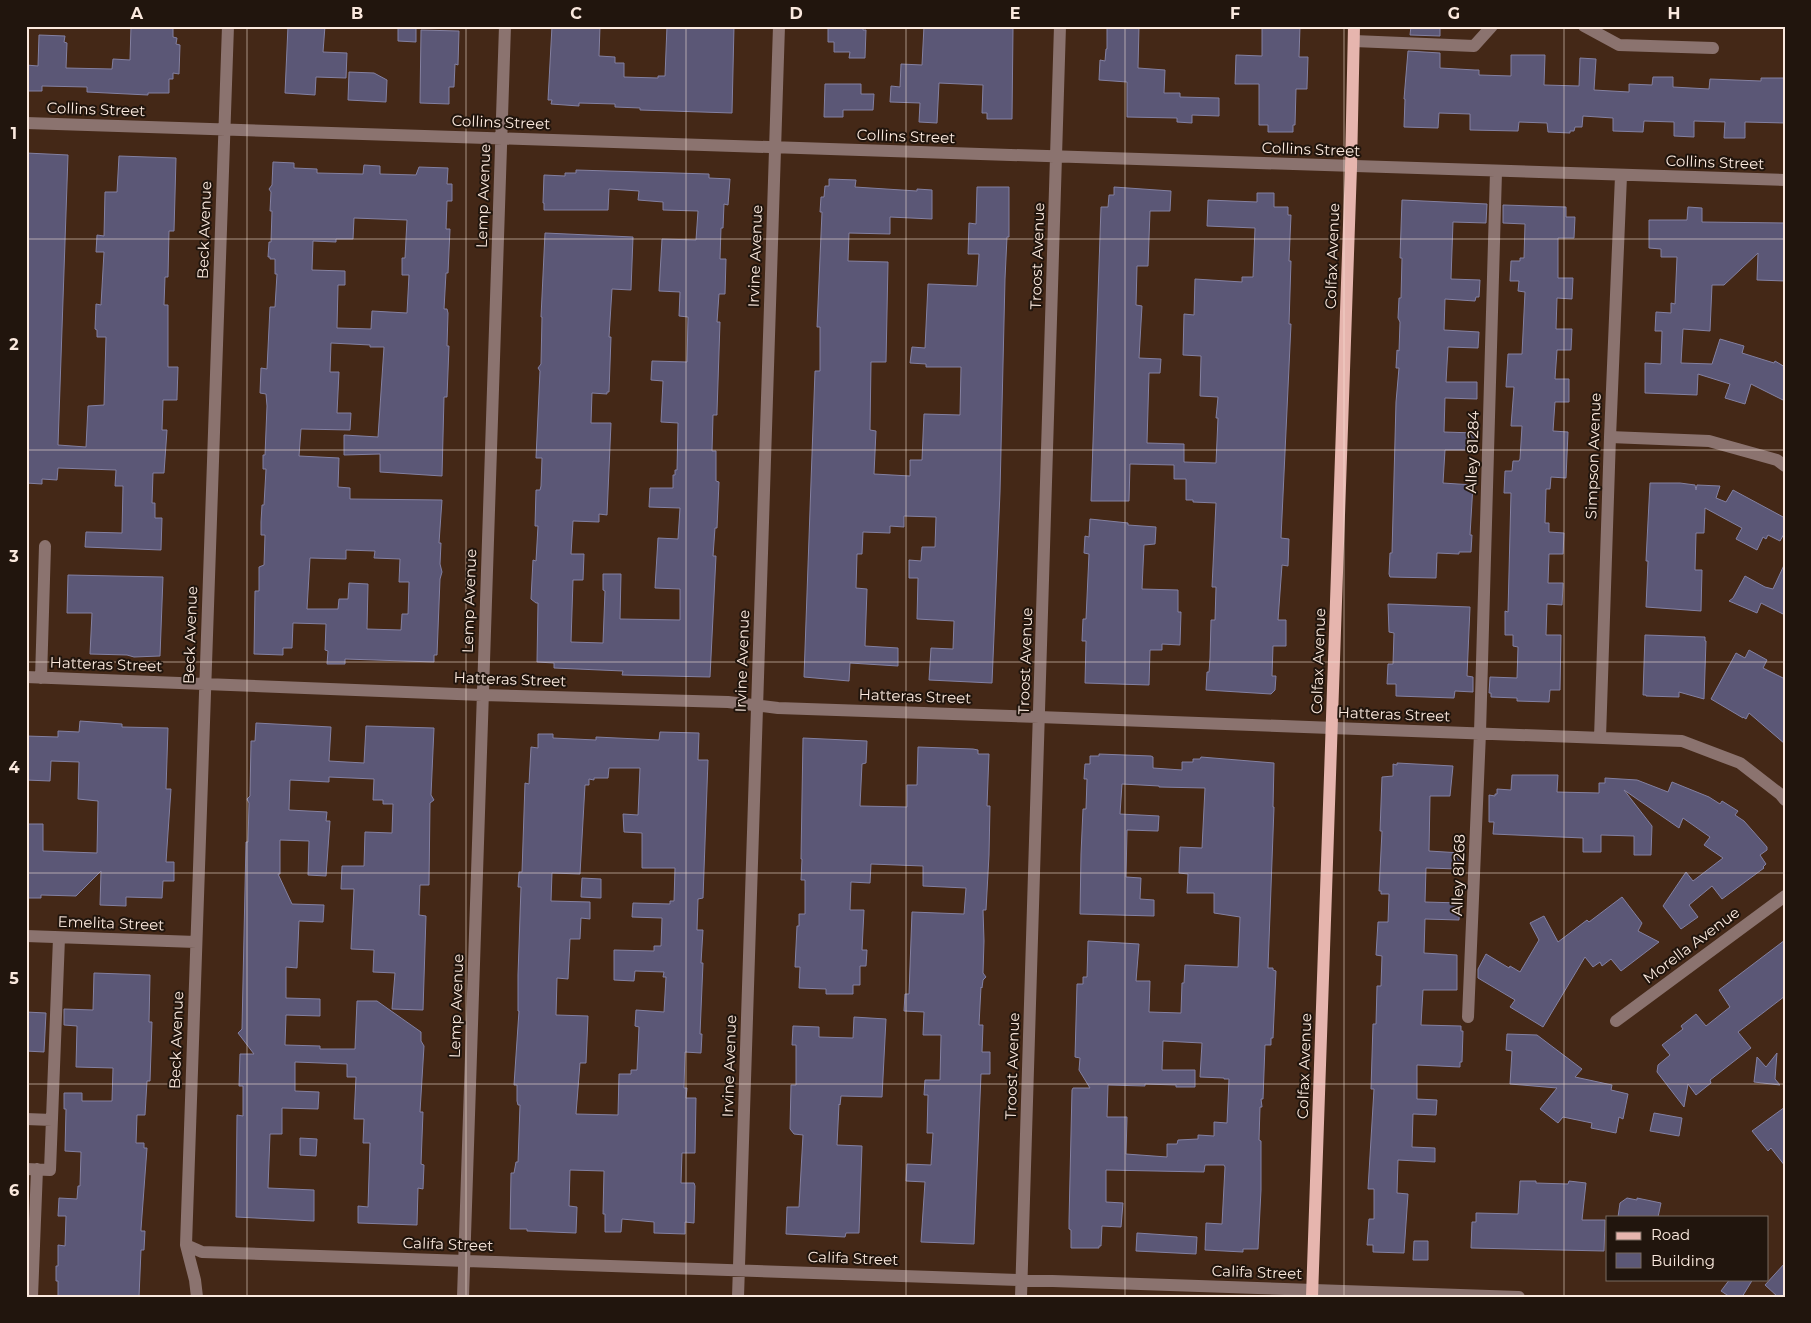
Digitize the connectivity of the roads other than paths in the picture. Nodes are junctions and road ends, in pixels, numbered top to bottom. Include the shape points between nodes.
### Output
1 (228, 26) edge
2 (505, 26) edge
3 (779, 26) edge
4 (1060, 26) edge
5 (1354, 26) edge
6 (1492, 26) edge
7 (1584, 26) edge
8 (1354, 41) junction
9 (1714, 48) dead end
10 (26, 123) edge
11 (224, 129) junction
12 (501, 138) junction
13 (775, 148) junction
14 (1056, 156) junction
15 (1352, 167) junction
16 (1496, 172) junction
17 (1621, 176) junction
18 (1785, 180) edge
19 (1610, 437) junction
20 (1785, 466) edge
21 (45, 546) dead end
22 (26, 677) edge
23 (41, 678) junction
24 (205, 684) junction
25 (482, 695) junction
26 (757, 706) junction
27 (1039, 716) junction
28 (1332, 728) junction
29 (1480, 734) junction
30 (1600, 738) junction
31 (1785, 800) edge
32 (1785, 896) edge
33 (26, 936) edge
34 (59, 938) junction
35 (196, 942) junction
36 (1468, 1017) dead end
37 (1616, 1021) dead end
38 (26, 1119) edge
39 (52, 1120) junction
40 (32, 1169) edge
41 (186, 1245) junction
42 (464, 1260) junction
43 (738, 1270) junction
44 (1022, 1280) junction
45 (1312, 1293) edge
46 (26, 1296) edge
47 (197, 1297) edge
48 (463, 1297) edge
49 (738, 1297) edge
50 (1021, 1297) edge
51 (1519, 1297) edge

1 - 11 street, Beck Avenue
2 - 12 street, Lemp Avenue
3 - 13 street, Irvine Avenue
4 - 14 street, Troost Avenue
5 - 8 main road, Colfax Avenue
6 - 8 street via 1474,46
7 - 9 street via 1619,45
8 - 15 main road, Colfax Avenue
10 - 11 street, Collins Street
11 - 12 street, Collins Street
11 - 24 street, Beck Avenue
12 - 13 street, Collins Street
12 - 25 street, Lemp Avenue
13 - 14 street, Collins Street
13 - 26 street, Irvine Avenue
14 - 15 street, Collins Street
14 - 27 street, Troost Avenue
15 - 16 street, Collins Street
15 - 28 main road, Colfax Avenue
16 - 17 street, Collins Street
16 - 29 street, Alley 81284
17 - 18 street, Collins Street
17 - 19 street, Simpson Avenue
19 - 20 street via 1709,441 1777,460
19 - 30 street, Simpson Avenue
21 - 23 street
22 - 23 street, Hatteras Street
23 - 24 street, Hatteras Street
24 - 25 street, Hatteras Street
24 - 35 street, Beck Avenue
25 - 26 street, Hatteras Street via 728,702
25 - 42 street, Lemp Avenue
26 - 27 street, Hatteras Street
26 - 43 street, Irvine Avenue
27 - 28 street, Hatteras Street
27 - 44 street, Troost Avenue
28 - 29 street, Hatteras Street
28 - 45 main road, Colfax Avenue
29 - 30 street, Hatteras Street
29 - 36 street, Alley 81268
30 - 31 street, Hatteras Street via 1682,742 1740,763
32 - 37 street, Morella Avenue
33 - 34 street, Emelita Street
34 - 35 street, Emelita Street
34 - 39 street
35 - 41 street, Beck Avenue
38 - 39 street
39 - 40 street via 50,1170
40 - 46 street via 32,1297
41 - 42 street, Califa Street via 202,1252
41 - 47 street, Beck Avenue
42 - 43 street, Califa Street
42 - 48 street, Lemp Avenue
43 - 44 street, Califa Street
43 - 49 street, Irvine Avenue
44 - 45 street, Califa Street
44 - 50 street, Troost Avenue
45 - 51 street, Califa Street

